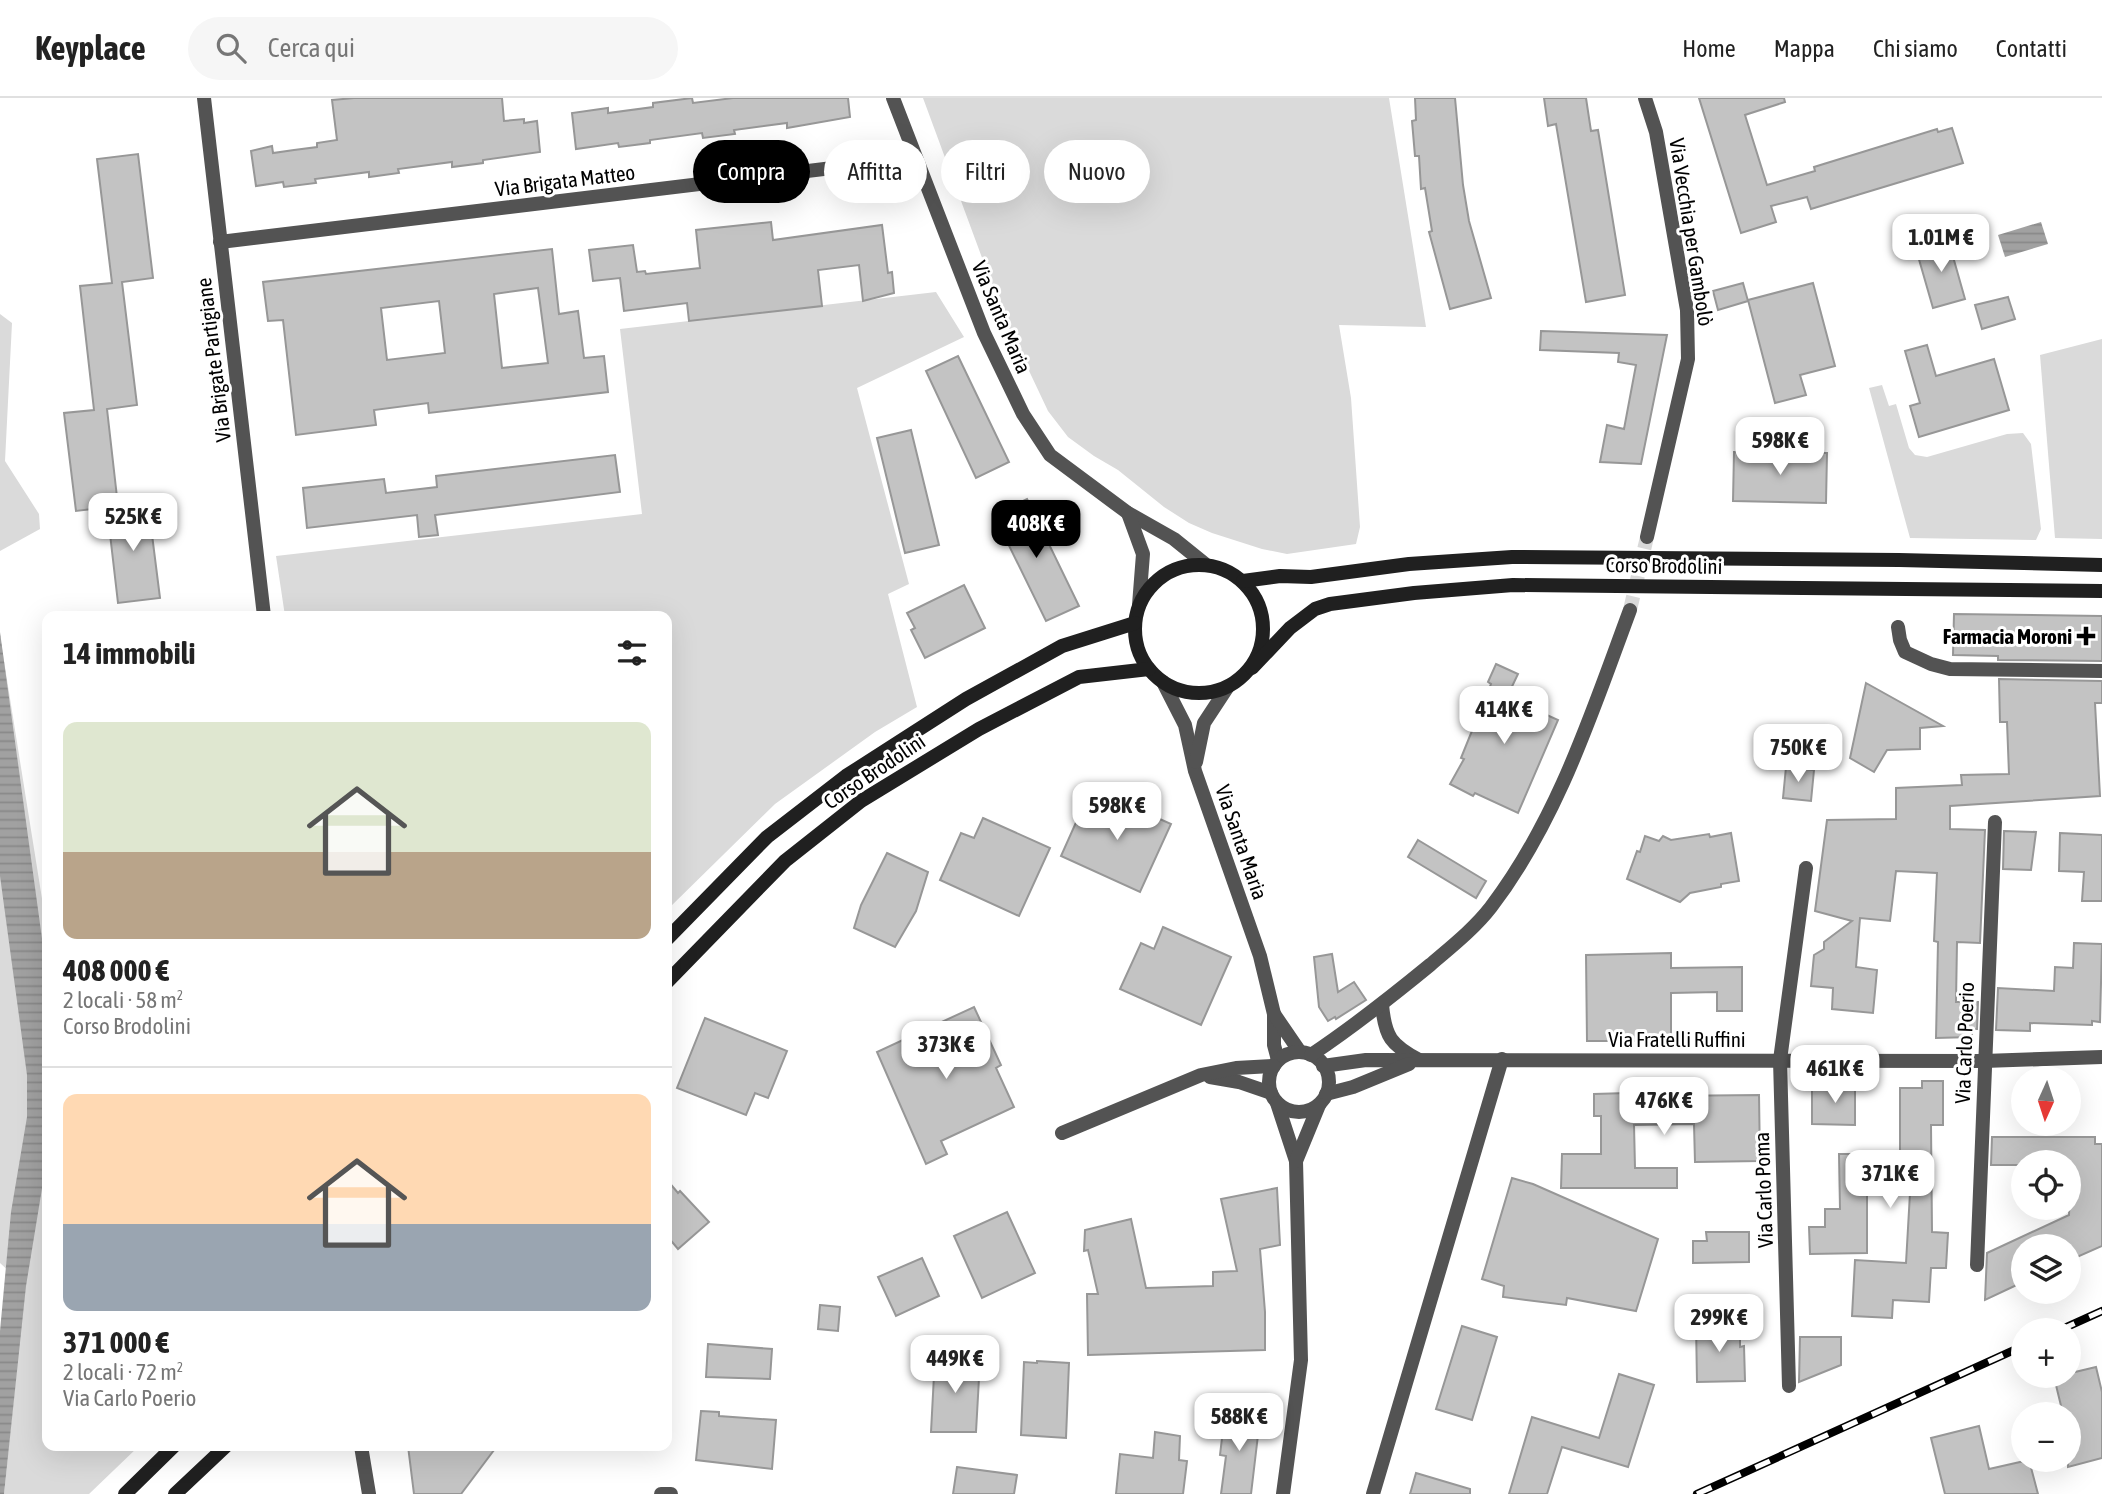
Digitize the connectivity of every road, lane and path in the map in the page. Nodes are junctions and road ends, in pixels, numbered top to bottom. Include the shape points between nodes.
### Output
1 (204, 98) edge
2 (893, 98) edge
3 (1645, 98) edge
4 (908, 140) edge
5 (824, 169) edge
6 (927, 188) edge
7 (220, 243) junction
8 (1129, 513) junction
9 (1647, 537) tunnel mouth
10 (1205, 564) junction
11 (2102, 565) edge
12 (1243, 581) junction
13 (2102, 591) edge
14 (1139, 605) junction
15 (1630, 610) tunnel mouth
16 (263, 611) edge
17 (1135, 623) junction
18 (1898, 627) dead end
19 (1252, 668) junction
20 (1149, 669) junction
21 (2102, 671) edge
22 (1163, 682) junction
23 (1227, 688) junction
24 (1195, 771) junction
25 (1995, 822) dead end
26 (1806, 868) dead end
27 (672, 934) edge
28 (672, 977) edge
29 (1382, 1005) junction
30 (1274, 1014) junction
31 (2102, 1057) edge
32 (1314, 1059) junction
33 (1502, 1059) junction
34 (1420, 1060) junction
35 (1780, 1060) junction
36 (1984, 1060) junction
37 (1276, 1063) junction
38 (1201, 1075) junction
39 (1274, 1098) junction
40 (1323, 1099) junction
41 (1062, 1133) dead end
42 (1296, 1161) junction
43 (1977, 1265) dead end
44 (1789, 1385) dead end
45 (169, 1451) edge
46 (221, 1451) edge
47 (355, 1451) edge
48 (362, 1451) edge
49 (366, 1464) junction
50 (125, 1494) edge
51 (175, 1494) edge
52 (369, 1494) edge
53 (661, 1494) edge
54 (671, 1494) edge
55 (1283, 1494) edge
56 (1373, 1494) edge

1 - 7 street, Via Brigate Partigiane
2 - 4 street, Via Santa Maria
3 - 9 street, Via Vecchia per Gambolò via 1656,132 1687,310 1688,359
5 - 7 street, Via Brigata Matteo
6 - 8 street, Via Santa Maria via 984,333 1023,414 1050,455
7 - 16 street, Via Brigate Partigiane
8 - 10 street, Via Santa Maria
8 - 14 street via 1143,554
10 - 12 main road
10 - 14 main road via 1166,574 1150,587
11 - 12 main road, Corso Brodolini via 1512,557
12 - 19 main road via 1261,607 1264,639
13 - 19 main road, Corso Brodolini via 1513,584 1330,604 1290,628
14 - 17 main road
15 - 29 street via 1588,724 1542,828 1490,908
17 - 20 main road via 1137,647
17 - 27 main road, Corso Brodolini via 1062,646 967,699 846,776 767,837
18 - 21 street via 1905,652 1950,669
19 - 23 main road, Corso Brodolini
20 - 22 main road
20 - 28 main road, Corso Brodolini via 1079,677 979,729 861,801 785,861
22 - 23 main road via 1194,693
22 - 24 street via 1185,725
23 - 24 street, Via Santa Maria via 1204,723
24 - 30 street, Via Santa Maria via 1261,956
25 - 36 street, Via Carlo Poerio
26 - 35 street, Via Carlo Poma
29 - 32 street
29 - 34 street via 1384,1028 1392,1041
30 - 32 street, Via Santa Maria
30 - 37 street, Via Santa Maria
31 - 36 street, Via Fratelli Ruffini
32 - 34 street, Via Fratelli Ruffini
32 - 37 street via 1288,1054
32 - 40 street via 1327,1072 1329,1083
33 - 34 street, Via Fratelli Ruffini
33 - 35 street, Via Fratelli Ruffini
33 - 56 street
34 - 40 street, Via Fratelli Ruffini
35 - 36 street, Via Fratelli Ruffini
35 - 44 street, Via Carlo Poma
36 - 43 street, Via Carlo Poerio
37 - 38 street
37 - 39 street via 1269,1081
38 - 39 street via 1239,1082
38 - 41 street
39 - 40 street via 1287,1110 1298,1112 1310,1110
39 - 42 street
40 - 42 street
42 - 55 street via 1301,1360
45 - 50 main road
46 - 51 main road
47 - 49 street
48 - 49 street
49 - 52 street
53 - 54 street

